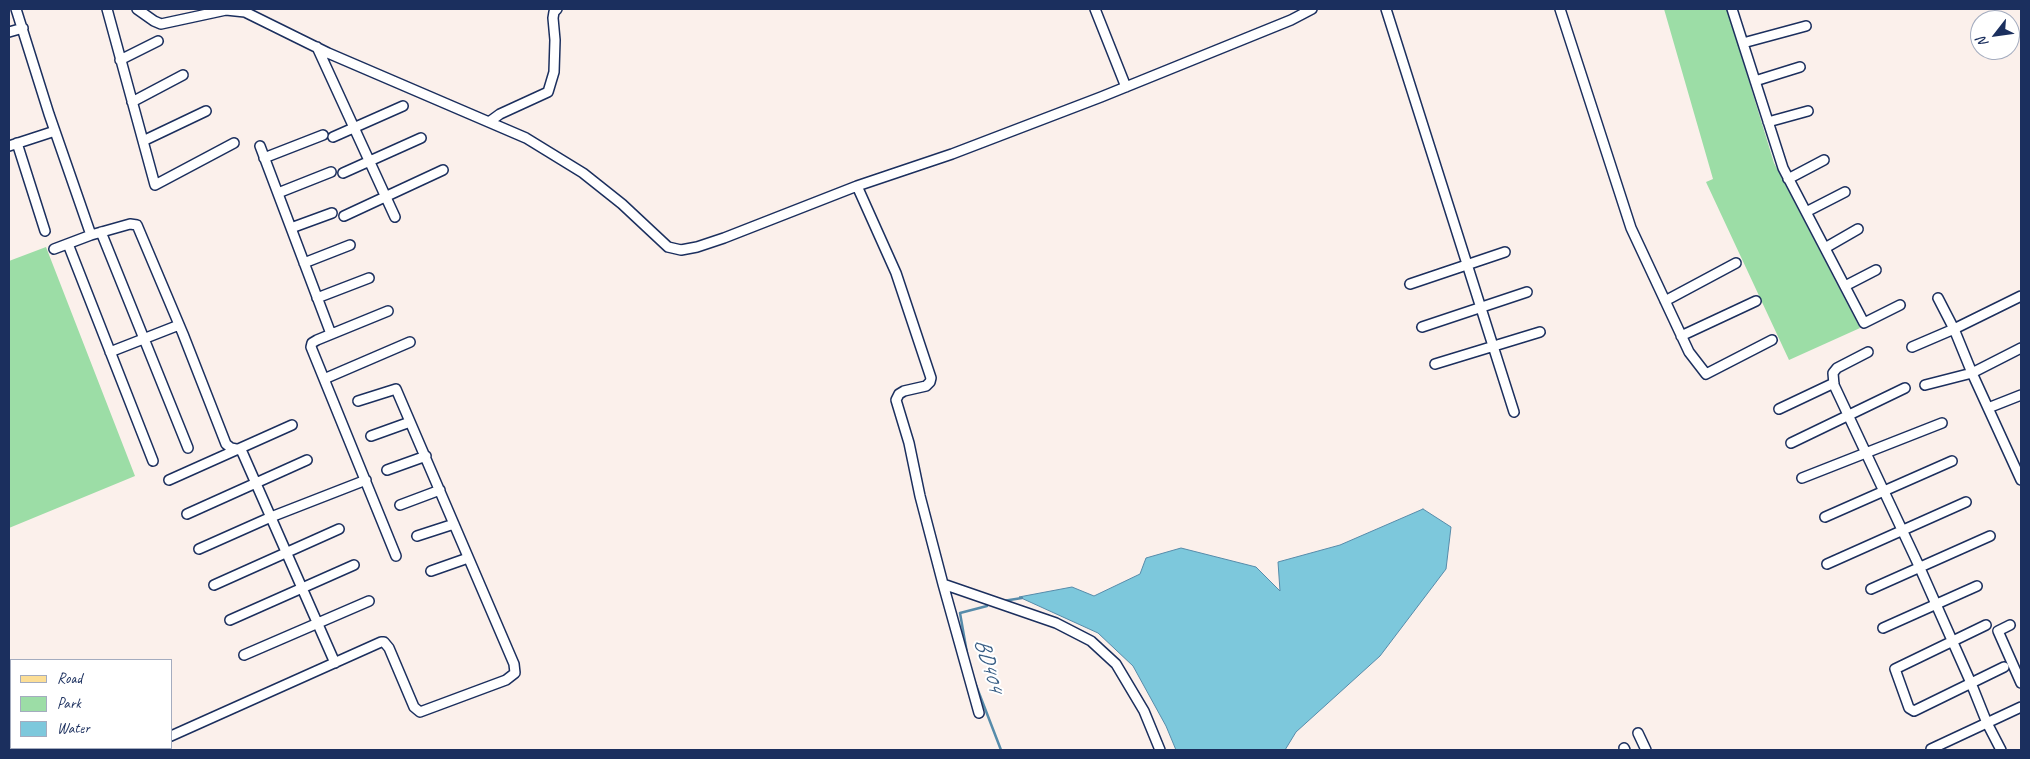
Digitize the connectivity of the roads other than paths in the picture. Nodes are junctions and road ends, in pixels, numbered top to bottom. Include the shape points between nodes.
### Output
1 (16, 9) edge
2 (107, 9) edge
3 (137, 9) edge
4 (557, 9) edge
5 (1095, 9) edge
6 (1312, 9) edge
7 (1386, 9) edge
8 (1560, 9) edge
9 (1732, 9) edge
10 (1806, 26) dead end
11 (22, 28) junction
12 (9, 32) edge
13 (158, 41) dead end
14 (1743, 43) junction
15 (317, 47) junction
16 (120, 60) junction
17 (1800, 67) dead end
18 (183, 75) dead end
19 (1755, 81) junction
20 (1126, 87) junction
21 (132, 102) junction
22 (403, 106) dead end
23 (206, 110) dead end
24 (1808, 111) dead end
25 (489, 122) junction
26 (1768, 122) junction
27 (354, 127) junction
28 (55, 131) junction
29 (323, 135) dead end
30 (332, 137) dead end
31 (421, 138) dead end
32 (143, 141) junction
33 (234, 143) dead end
34 (13, 145) edge
35 (260, 146) dead end
36 (264, 158) junction
37 (1824, 160) dead end
38 (370, 161) junction
39 (443, 170) dead end
40 (331, 172) dead end
41 (343, 173) dead end
42 (1788, 180) junction
43 (857, 186) junction
44 (1845, 192) dead end
45 (278, 193) junction
46 (386, 196) junction
47 (1806, 212) junction
48 (332, 213) dead end
49 (344, 216) dead end
50 (395, 217) dead end
51 (291, 228) junction
52 (1858, 229) dead end
53 (45, 231) dead end
54 (101, 232) junction
55 (91, 235) junction
56 (68, 244) junction
57 (350, 245) dead end
58 (1825, 248) junction
59 (54, 249) dead end
60 (1505, 252) dead end
61 (304, 263) junction
62 (1736, 263) dead end
63 (1467, 265) junction
64 (1876, 270) dead end
65 (369, 278) dead end
66 (1410, 284) dead end
67 (1845, 286) junction
68 (1527, 292) dead end
69 (2021, 296) edge
70 (317, 298) junction
71 (1938, 298) dead end
72 (1665, 301) junction
73 (1756, 301) dead end
74 (1900, 305) dead end
75 (1481, 307) junction
76 (388, 311) dead end
77 (179, 325) junction
78 (1422, 327) dead end
79 (1954, 329) junction
80 (1540, 332) dead end
81 (331, 334) junction
82 (1682, 336) junction
83 (144, 338) junction
84 (1772, 340) dead end
85 (410, 342) dead end
86 (1493, 346) junction
87 (1912, 347) dead end
88 (2021, 348) edge
89 (110, 352) junction
90 (1868, 352) dead end
91 (1435, 364) dead end
92 (1972, 373) junction
93 (324, 378) junction
94 (1834, 383) junction
95 (1925, 386) dead end
96 (1905, 388) dead end
97 (2021, 394) edge
98 (358, 401) dead end
99 (1988, 408) junction
100 (1779, 409) dead end
101 (1514, 412) dead end
102 (1848, 416) junction
103 (410, 422) junction
104 (1942, 423) dead end
105 (292, 425) dead end
106 (371, 436) dead end
107 (1791, 443) dead end
108 (188, 448) dead end
109 (238, 449) junction
110 (1865, 453) junction
111 (426, 456) junction
112 (307, 460) dead end
113 (153, 461) dead end
114 (1952, 461) dead end
115 (387, 470) dead end
116 (1802, 478) dead end
117 (169, 480) dead end
118 (366, 480) junction
119 (2021, 480) edge
120 (256, 483) junction
121 (440, 490) junction
122 (1884, 491) junction
123 (1966, 502) dead end
124 (400, 505) dead end
125 (187, 514) dead end
126 (270, 517) junction
127 (1825, 517) dead end
128 (454, 524) junction
129 (340, 529) dead end
130 (1902, 530) junction
131 (417, 536) dead end
132 (1990, 536) dead end
133 (200, 549) dead end
134 (286, 553) junction
135 (396, 556) dead end
136 (468, 558) junction
137 (1828, 564) dead end
138 (354, 565) dead end
139 (1919, 566) junction
140 (431, 571) dead end
141 (942, 584) junction
142 (214, 585) dead end
143 (1977, 586) dead end
144 (301, 588) junction
145 (1871, 589) dead end
146 (369, 600) dead end
147 (1935, 604) junction
148 (230, 620) dead end
149 (316, 624) junction
150 (2010, 625) dead end
151 (1986, 626) dead end
152 (1882, 628) dead end
153 (1952, 642) junction
154 (244, 655) dead end
155 (334, 663) junction
156 (2004, 667) dead end
157 (1971, 683) junction
158 (2021, 683) edge
159 (2021, 707) edge
160 (979, 712) dead end
161 (1987, 723) junction
162 (1638, 733) dead end
163 (172, 736) edge
164 (1931, 749) edge
165 (1160, 750) edge
166 (1646, 750) edge
167 (2001, 750) edge

1 - 11 street
2 - 16 street
3 - 15 street via 161,24 226,10 244,12
4 - 25 street via 553,18 556,40 554,72 548,92
5 - 20 street
6 - 20 street
7 - 63 street
8 - 72 street via 1631,228
9 - 14 street
10 - 14 street
11 - 12 street
11 - 28 street
13 - 16 street
14 - 19 street
15 - 25 street
15 - 27 street
16 - 21 street
17 - 19 street
18 - 21 street
19 - 26 street
20 - 43 street via 952,154
21 - 32 street
22 - 27 street
23 - 32 street
24 - 26 street
25 - 43 street via 526,138 583,173 675,250 724,238
26 - 42 street
27 - 30 street
27 - 38 street
28 - 34 street
28 - 55 street
29 - 36 street
31 - 38 street
32 - 33 street via 155,185
34 - 53 street
35 - 36 street
36 - 45 street
37 - 42 street
38 - 41 street
38 - 46 street
39 - 46 street
40 - 45 street
42 - 47 street
43 - 141 street via 896,273 931,378 926,386 904,391 896,400 910,444
44 - 47 street
45 - 51 street
46 - 49 street
46 - 50 street
47 - 58 street
48 - 51 street
51 - 61 street
52 - 58 street
54 - 55 street
54 - 77 street via 137,225
54 - 83 street
55 - 56 street
56 - 59 street
56 - 89 street
57 - 61 street
58 - 67 street
60 - 63 street
61 - 70 street
62 - 72 street
63 - 66 street
63 - 75 street
64 - 67 street
65 - 70 street
67 - 74 street via 1864,322
68 - 75 street
69 - 79 street
70 - 81 street
71 - 79 street
72 - 82 street
73 - 82 street
75 - 78 street
75 - 86 street
76 - 81 street
77 - 83 street
77 - 109 street via 226,444
79 - 87 street
79 - 92 street
80 - 86 street
81 - 93 street via 312,343 311,347
82 - 84 street via 1689,352 1706,374
83 - 89 street
83 - 108 street
85 - 93 street
86 - 91 street
86 - 101 street
88 - 92 street
89 - 113 street
90 - 94 street via 1837,368 1833,373
92 - 95 street
92 - 99 street
93 - 118 street
94 - 100 street
94 - 102 street
96 - 102 street
97 - 99 street
98 - 103 street via 396,390
99 - 119 street
102 - 107 street
102 - 110 street
103 - 106 street
103 - 111 street
104 - 110 street
105 - 109 street
109 - 117 street
109 - 120 street
110 - 116 street
110 - 122 street
111 - 115 street
111 - 121 street
112 - 120 street
114 - 122 street
118 - 126 street
118 - 135 street
120 - 125 street
120 - 126 street
121 - 124 street
121 - 128 street
122 - 127 street
122 - 130 street
123 - 130 street
126 - 133 street
126 - 134 street
128 - 131 street
128 - 136 street
129 - 134 street
130 - 137 street
130 - 139 street
132 - 139 street
134 - 142 street
134 - 144 street
136 - 140 street
136 - 155 street via 514,664 514,675 420,712 414,707 384,642
138 - 144 street
139 - 145 street
139 - 147 street
141 - 160 street
141 - 165 street via 1056,622 1091,641 1116,664 1144,711
143 - 147 street
144 - 148 street
144 - 149 street
146 - 149 street
147 - 152 street
147 - 153 street
149 - 154 street
149 - 155 street
150 - 158 street via 1998,631
151 - 153 street
153 - 157 street
153 - 157 street via 1895,669 1910,708 1914,711
155 - 163 street
156 - 157 street
157 - 161 street
159 - 161 street
161 - 164 street
161 - 167 street
162 - 166 street

